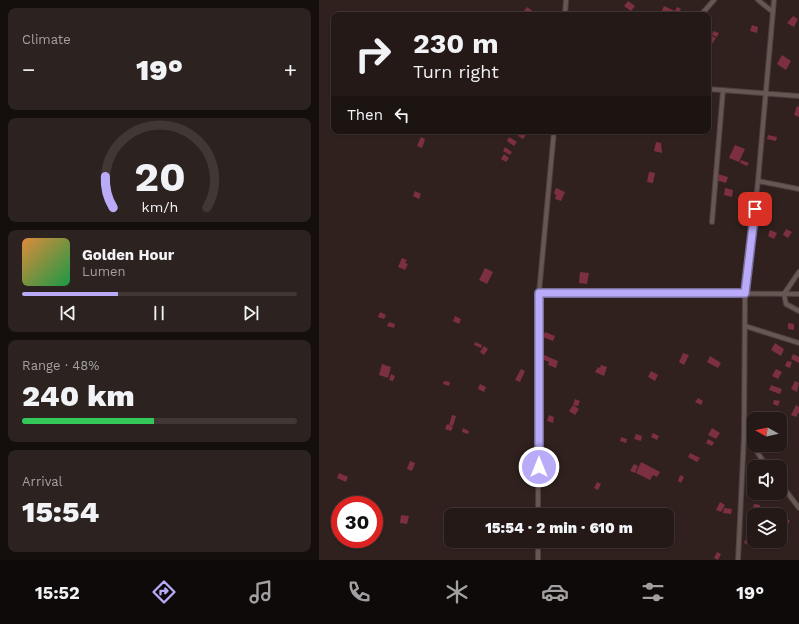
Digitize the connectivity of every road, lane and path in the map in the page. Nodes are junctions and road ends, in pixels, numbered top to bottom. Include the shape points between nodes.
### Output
1 (566, 0) edge
2 (714, 0) edge
3 (758, 0) edge
4 (774, 0) edge
5 (565, 12) edge
6 (704, 12) edge
7 (773, 12) junction
8 (711, 89) edge
9 (723, 90) junction
10 (766, 93) junction
11 (799, 96) edge
12 (554, 134) edge
13 (758, 181) junction
14 (799, 189) edge
15 (712, 222) dead end
16 (799, 272) edge
17 (539, 293) junction
18 (745, 293) junction
19 (784, 294) junction
20 (799, 294) edge
21 (799, 311) edge
22 (745, 326) junction
23 (799, 343) edge
24 (744, 436) junction
25 (762, 460) edge
26 (787, 492) edge
27 (538, 508) edge
28 (799, 508) edge
29 (538, 548) edge
30 (538, 560) edge
31 (738, 560) edge

1 - 5 street
2 - 6 street
3 - 7 street
4 - 7 street
7 - 10 street
8 - 9 street
9 - 10 street
9 - 15 street
10 - 11 street
10 - 13 street
12 - 17 street
13 - 14 street
13 - 18 street
16 - 19 street
17 - 18 street
17 - 27 street
18 - 19 street
18 - 22 street
19 - 20 street
19 - 21 street via 786,304
22 - 23 street
22 - 24 street
24 - 25 street
24 - 31 street
26 - 28 street
29 - 30 street

